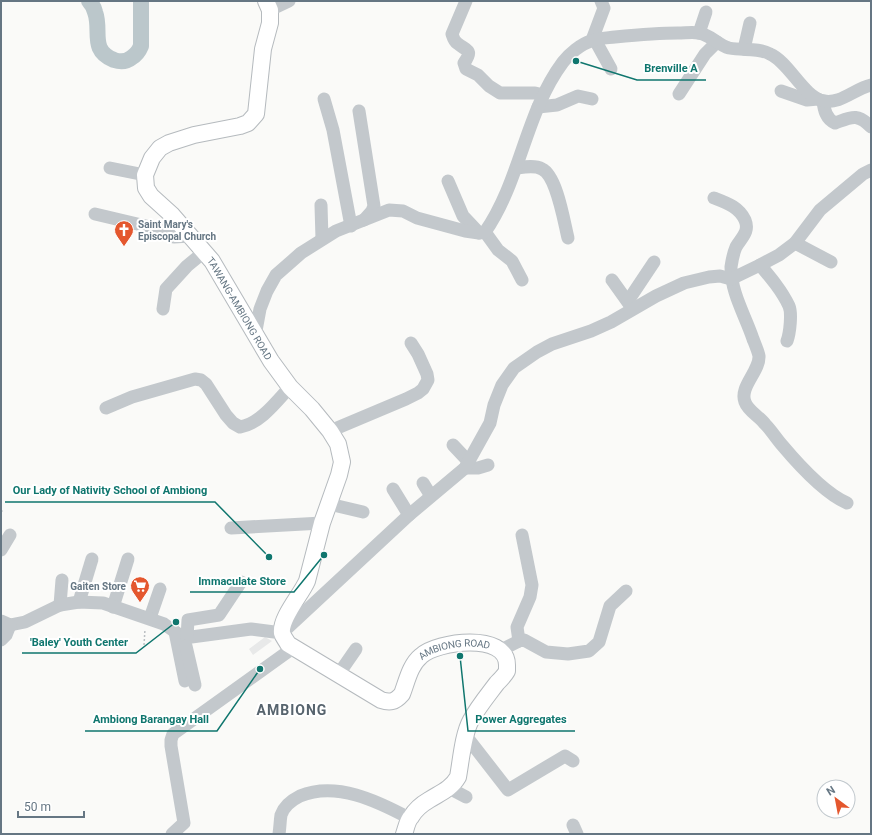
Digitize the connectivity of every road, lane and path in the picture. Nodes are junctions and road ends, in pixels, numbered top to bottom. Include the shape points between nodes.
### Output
1 (289, 1) edge
2 (466, 1) edge
3 (601, 1) edge
4 (268, 6) edge
5 (706, 12) dead end
6 (750, 23) dead end
7 (699, 33) junction
8 (593, 40) junction
9 (717, 42) junction
10 (744, 49) junction
11 (611, 69) dead end
12 (871, 85) edge
13 (781, 91) dead end
14 (679, 94) dead end
15 (324, 99) dead end
16 (592, 99) dead end
17 (820, 100) junction
18 (540, 101) junction
19 (359, 111) dead end
20 (871, 127) edge
21 (110, 168) dead end
22 (517, 168) junction
23 (871, 170) edge
24 (145, 175) junction
25 (448, 181) dead end
26 (714, 198) dead end
27 (321, 205) dead end
28 (95, 214) dead end
29 (363, 221) junction
30 (351, 226) junction
31 (482, 232) junction
32 (190, 236) junction
33 (568, 238) dead end
34 (322, 240) junction
35 (795, 243) junction
36 (204, 252) junction
37 (654, 262) dead end
38 (831, 262) dead end
39 (760, 265) junction
40 (731, 279) junction
41 (522, 280) dead end
42 (612, 280) dead end
43 (631, 305) junction
44 (163, 309) dead end
45 (255, 336) junction
46 (787, 341) dead end
47 (411, 343) dead end
48 (290, 387) junction
49 (106, 408) dead end
50 (330, 431) junction
51 (453, 445) dead end
52 (467, 465) junction
53 (488, 465) dead end
54 (423, 483) dead end
55 (393, 489) dead end
56 (431, 496) junction
57 (847, 503) dead end
58 (329, 504) junction
59 (363, 512) dead end
60 (409, 515) junction
61 (322, 523) junction
62 (231, 528) dead end
63 (10, 535) dead end
64 (522, 535) dead end
65 (1, 550) edge
66 (92, 558) dead end
67 (128, 559) dead end
68 (62, 580) dead end
69 (241, 582) dead end
70 (160, 589) dead end
71 (626, 591) dead end
72 (79, 602) junction
73 (60, 605) junction
74 (113, 607) junction
75 (148, 618) junction
76 (6, 623) edge
77 (282, 633) junction
78 (182, 636) junction
79 (1, 640) edge
80 (519, 641) junction
81 (144, 645) dead end
82 (293, 648) junction
83 (356, 648) dead end
84 (501, 650) junction
85 (338, 675) junction
86 (190, 683) dead end
87 (466, 736) junction
88 (573, 761) dead end
89 (449, 788) junction
90 (466, 797) dead end
91 (409, 818) junction
92 (172, 834) edge
93 (279, 834) edge
94 (404, 834) edge

1 - 4 street
2 - 18 street via 452,34 457,44 469,53 464,63 466,69 478,75 500,93 535,93
3 - 8 street via 604,8
4 - 24 main road via 270,23 263,49 256,114 240,126 169,143 160,148 152,158
5 - 7 street
6 - 10 street
7 - 8 street via 656,33
7 - 9 street
8 - 11 street
8 - 18 street via 563,61
9 - 10 street via 728,48
9 - 14 street via 705,54
10 - 17 street via 758,50 780,60 810,93
12 - 17 street via 855,90 836,102
13 - 17 street via 808,100
15 - 30 street via 333,130
16 - 18 street via 578,96 557,105
17 - 20 street via 830,121 835,123 858,117
18 - 22 street
19 - 29 street via 374,206
21 - 24 street
22 - 31 street via 494,219
22 - 33 street via 541,168 549,174 555,187
23 - 35 street via 820,210
24 - 32 main road, TAWANG-AMBIONG ROAD via 146,188 151,196
25 - 31 street via 463,216
26 - 40 street via 732,205 746,221 747,230 732,257
27 - 34 street
28 - 32 street via 167,231 174,236
29 - 30 street
29 - 31 street via 389,210 403,211 444,226
30 - 34 street via 336,231
31 - 41 street via 512,261
32 - 36 main road, TAWANG-AMBIONG ROAD
34 - 45 street via 301,253 276,275 260,309
35 - 38 street
35 - 39 street
36 - 44 street via 166,289
36 - 45 main road, TAWANG-AMBIONG ROAD via 242,310
37 - 43 street
39 - 40 street
39 - 46 street via 775,282 790,308
40 - 43 street via 720,276 684,283
40 - 57 street via 759,357 746,388 745,402 781,445 825,490
42 - 43 street
43 - 52 street via 591,331 552,344 514,368 502,386 494,404 490,423
45 - 48 main road, TAWANG-AMBIONG ROAD
47 - 50 street via 427,374 428,380 423,389 380,412
48 - 49 street via 260,417 240,427 226,416 206,384 195,379 132,397
48 - 50 main road, TAWANG-AMBIONG ROAD
50 - 58 main road, TAWANG-AMBIONG ROAD via 338,444 342,462
51 - 52 street
52 - 53 street via 478,468
52 - 56 street
54 - 56 street
55 - 60 street
56 - 60 street
58 - 59 street
58 - 61 main road, TAWANG-AMBIONG ROAD
60 - 77 street
61 - 62 street
61 - 77 main road, TAWANG-AMBIONG ROAD via 304,588 284,622
63 - 65 street
64 - 80 street via 532,585 530,597 517,627
66 - 72 street
67 - 74 street
68 - 73 street
69 - 78 street via 219,615 188,620
70 - 75 street
71 - 80 street via 610,606 599,642 589,651 568,654 546,652 524,640
72 - 73 street
72 - 74 street via 103,603
73 - 76 street via 25,622
74 - 75 street
75 - 78 street via 164,624
75 - 81 path
76 - 79 street via 6,635
77 - 78 street via 251,629
77 - 82 main road, AMBIONG ROAD
78 - 86 street
80 - 84 street
82 - 85 main road, AMBIONG ROAD
82 - 92 street via 173,734 170,746 184,823
83 - 85 street
84 - 85 main road, AMBIONG ROAD via 486,644 466,643 432,649 415,662 402,694 393,702 381,700
84 - 87 main road, AMBIONG ROAD via 506,658 506,671 470,721
87 - 88 street via 508,790 565,756
87 - 89 main road, AMBIONG ROAD via 458,777
89 - 90 street
89 - 91 main road, AMBIONG ROAD via 428,800
91 - 93 street via 387,806 351,793 317,791 295,799 286,807 281,815
91 - 94 main road, AMBIONG ROAD

